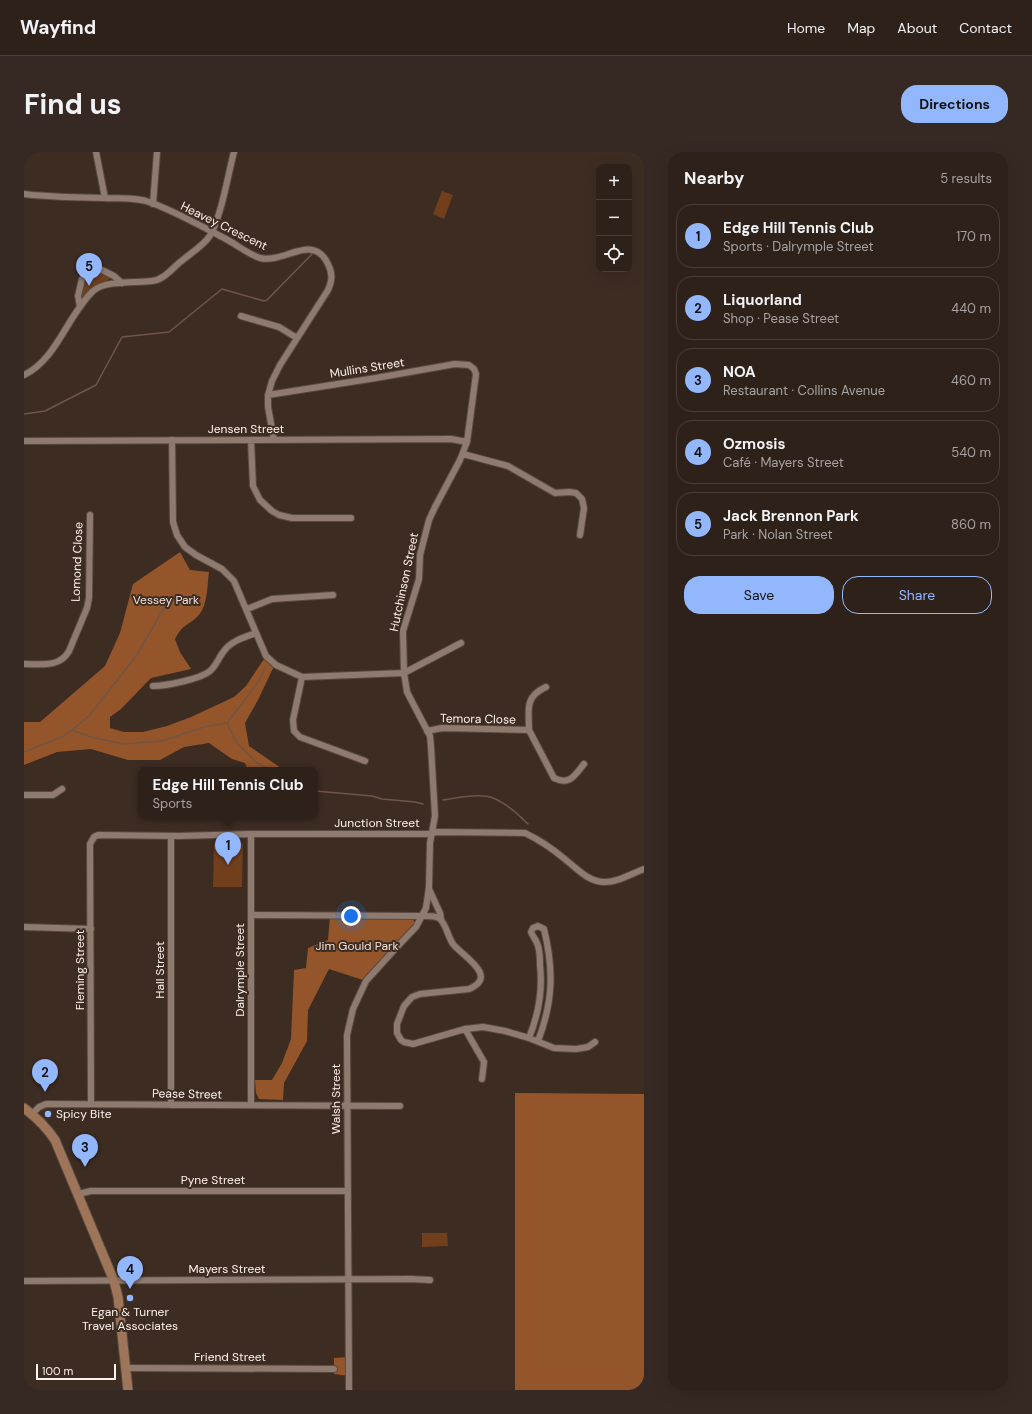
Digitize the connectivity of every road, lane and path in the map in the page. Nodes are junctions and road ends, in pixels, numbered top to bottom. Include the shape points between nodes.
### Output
1 (96, 152) edge
2 (157, 152) edge
3 (234, 152) edge
4 (24, 194) edge
5 (32, 196) junction
6 (105, 198) junction
7 (24, 200) edge
8 (154, 204) junction
9 (212, 232) junction
10 (122, 283) junction
11 (80, 307) junction
12 (241, 316) dead end
13 (297, 338) junction
14 (469, 365) joint
15 (24, 375) edge
16 (268, 395) junction
17 (24, 440) edge
18 (172, 440) junction
19 (252, 440) junction
20 (274, 440) junction
21 (467, 442) junction
22 (463, 454) junction
23 (90, 515) dead end
24 (352, 518) dead end
25 (580, 535) dead end
26 (333, 595) dead end
27 (247, 609) junction
28 (256, 633) junction
29 (460, 643) dead end
30 (24, 664) edge
31 (404, 673) junction
32 (302, 677) junction
33 (153, 686) dead end
34 (546, 687) dead end
35 (529, 730) junction
36 (427, 731) junction
37 (365, 761) dead end
38 (584, 764) dead end
39 (62, 789) dead end
40 (24, 795) edge
41 (432, 833) junction
42 (251, 834) junction
43 (171, 836) junction
44 (94, 837) joint
45 (644, 869) edge
46 (429, 888) junction
47 (251, 916) junction
48 (422, 916) junction
49 (440, 919) junction
50 (24, 927) edge
51 (91, 929) junction
52 (464, 1029) junction
53 (529, 1038) junction
54 (538, 1041) junction
55 (595, 1042) dead end
56 (482, 1079) dead end
57 (91, 1104) junction
58 (171, 1105) junction
59 (347, 1105) junction
60 (251, 1106) junction
61 (400, 1106) dead end
62 (24, 1108) edge
63 (28, 1113) edge
64 (348, 1191) junction
65 (78, 1194) junction
66 (348, 1279) junction
67 (430, 1280) dead end
68 (24, 1281) edge
69 (114, 1281) junction
70 (126, 1368) junction
71 (334, 1369) dead end
72 (128, 1390) edge
73 (349, 1390) edge

1 - 6 street
2 - 8 street
3 - 9 street
4 - 5 street, Heavey Crescent
5 - 6 street, Heavey Crescent
5 - 7 street, Heavey Crescent
6 - 8 street, Heavey Crescent
8 - 9 street, Heavey Crescent
9 - 10 street via 158,280
9 - 13 street, Heavey Crescent via 260,258 272,258 311,249 326,259 332,272 330,284
10 - 11 street via 94,290
10 - 11 street via 102,270 91,272 82,279 78,296
11 - 15 street via 46,358 34,370
12 - 13 street via 279,328
13 - 16 street, Heavey Crescent via 280,365
14 - 16 street, Mullins Street via 455,364
14 - 21 street, Hutchinson Street via 476,374
16 - 20 street, Heavey Crescent
17 - 18 street, Jensen Street
18 - 19 street, Jensen Street
18 - 27 street via 173,522 177,535 189,551 229,574
19 - 20 street, Jensen Street
19 - 24 street via 253,486 260,500 272,511 292,518
20 - 21 street, Jensen Street via 451,439
21 - 22 street, Hutchinson Street
22 - 25 street via 508,466 555,493 576,493 584,508
22 - 31 street, Hutchinson Street via 429,520 420,555 418,579 403,631
23 - 30 street, Lomond Close via 89,598 69,651 66,657 55,663
26 - 27 street via 272,599
27 - 28 street
28 - 32 street via 266,656 276,665
28 - 33 street via 227,647 205,674 167,686
29 - 31 street
31 - 32 street
31 - 36 street, Hutchinson Street via 407,692
32 - 37 street via 293,720 294,731 300,737
34 - 35 street, Temora Close via 530,699
35 - 36 street, Temora Close via 442,728
35 - 38 street, Temora Close via 554,778 562,781 571,780
36 - 41 street, Hutchinson Street via 430,736 435,816
39 - 40 street via 53,795
41 - 42 street, Junction Street
41 - 45 street, Junction Street via 525,833 586,876 603,882
41 - 46 street, Walsh Street
42 - 43 street, Junction Street
42 - 47 street, Dalrymple Street
43 - 44 street, Junction Street via 102,834
43 - 58 street, Hall Street
44 - 51 street, Fleming Street via 90,844
46 - 48 street, Walsh Street
46 - 49 street via 440,913
47 - 48 street
47 - 60 street, Dalrymple Street
48 - 49 street
48 - 59 street, Walsh Street via 416,927 366,981 353,1009 347,1035
49 - 52 street via 452,943 475,964 480,973 479,981 469,989 412,997 401,1011 397,1033 401,1040 413,1044
50 - 51 street
51 - 57 street, Fleming Street
52 - 53 street via 489,1027
52 - 56 street via 484,1062
53 - 54 street
53 - 54 street via 541,994 539,949 531,932 538,926 544,930 551,980 550,1000
54 - 55 street via 554,1048 576,1049 588,1047
57 - 58 street, Pease Street
57 - 63 street, Pease Street via 46,1104
58 - 60 street, Pease Street
59 - 60 street, Pease Street
59 - 61 street, Pease Street
59 - 64 street, Walsh Street
62 - 63 street
63 - 65 street via 51,1133
64 - 65 street, Pyne Street via 91,1191
64 - 66 street, Walsh Street
65 - 69 street
66 - 67 street, Mayers Street
66 - 69 street, Mayers Street
66 - 73 street, Walsh Street
68 - 69 street, Mayers Street
69 - 70 street
70 - 71 street, Friend Street
70 - 72 street

